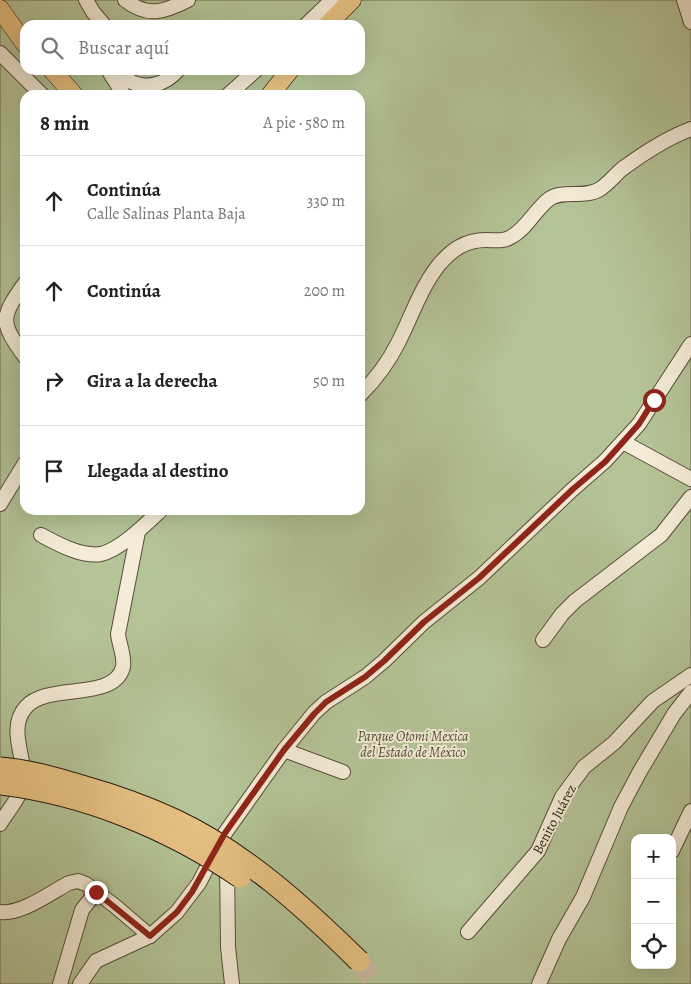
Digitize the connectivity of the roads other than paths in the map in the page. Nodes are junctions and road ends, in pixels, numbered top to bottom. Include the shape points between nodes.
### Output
1 (86, 0) edge
2 (125, 0) edge
3 (188, 0) edge
4 (352, 0) edge
5 (684, 0) edge
6 (0, 9) edge
7 (328, 14) edge
8 (100, 20) edge
9 (316, 20) edge
10 (691, 22) edge
11 (20, 37) edge
12 (0, 53) edge
13 (20, 73) edge
14 (22, 75) edge
15 (56, 75) edge
16 (111, 75) edge
17 (123, 75) edge
18 (172, 75) edge
19 (250, 75) edge
20 (285, 75) edge
21 (286, 75) edge
22 (37, 90) edge
23 (70, 90) edge
24 (121, 90) edge
25 (234, 90) edge
26 (274, 90) edge
27 (281, 90) edge
28 (691, 129) edge
29 (20, 289) edge
30 (691, 344) edge
31 (20, 350) edge
32 (365, 390) edge
33 (622, 442) junction
34 (20, 471) edge
35 (691, 479) edge
36 (691, 497) edge
37 (0, 504) edge
38 (156, 515) edge
39 (138, 532) junction
40 (42, 534) dead end
41 (543, 640) dead end
42 (691, 675) edge
43 (691, 692) edge
44 (284, 750) junction
45 (0, 768) edge
46 (343, 772) dead end
47 (0, 784) edge
48 (691, 811) edge
49 (0, 824) edge
50 (225, 833) junction
51 (676, 843) edge
52 (96, 892) junction
53 (0, 912) edge
54 (468, 932) dead end
55 (150, 936) junction
56 (60, 984) edge
57 (80, 984) edge
58 (232, 984) edge
59 (539, 984) edge

1 - 8 street
2 - 3 street via 141,10 152,12 164,11
4 - 7 main road
5 - 10 street
6 - 11 main road
7 - 9 street
12 - 13 street
14 - 22 street
15 - 23 main road
16 - 24 street
17 - 18 street via 133,82 150,86 162,83
19 - 25 street
20 - 26 main road
21 - 27 street
28 - 32 street via 628,165 599,190 558,194 548,200 513,236 501,241 466,243 455,249 429,280 386,365
29 - 31 street via 4,313 4,329
30 - 33 street via 639,424
33 - 35 street
33 - 44 street via 605,462 479,578 424,622 365,677 326,702
34 - 37 street
36 - 41 street via 661,535 575,601
38 - 39 street
39 - 40 street via 102,554 77,551
39 - 49 street via 118,634 124,664 120,674 102,688 54,694 35,700 25,708 20,718 18,742 23,783 20,794
42 - 54 street, Benito Juárez via 653,701 614,743 584,766 562,797 538,851
43 - 59 street via 639,773 583,897
44 - 46 street
44 - 50 street
45 - 47 highway, bridge via 58,779 136,803 205,836 294,900 354,965 256,887 168,834 91,805
48 - 51 street
50 - 55 street via 192,892 177,912
50 - 58 street
52 - 53 street via 78,881 18,910
52 - 55 street
52 - 56 street via 82,910
55 - 57 street via 96,960

